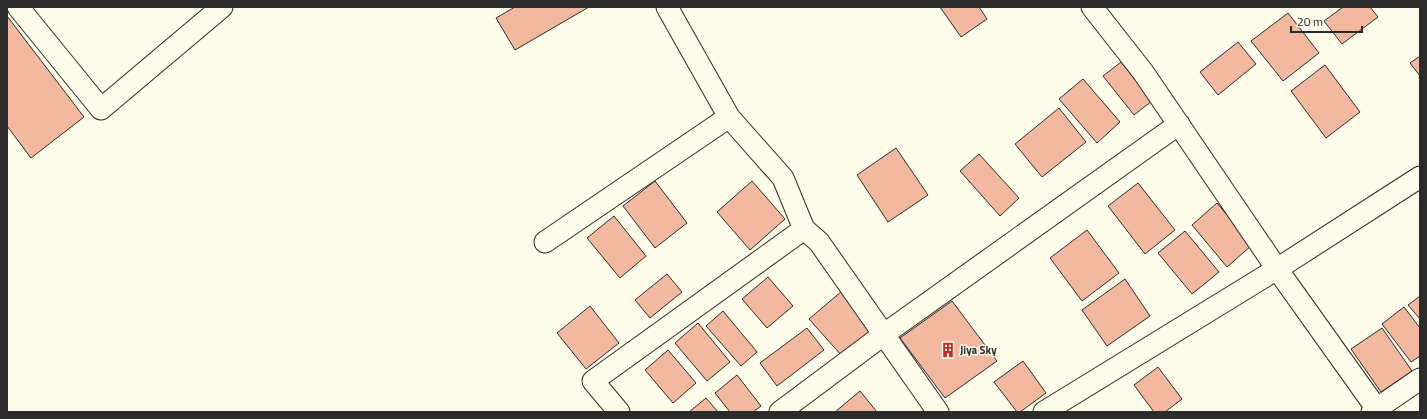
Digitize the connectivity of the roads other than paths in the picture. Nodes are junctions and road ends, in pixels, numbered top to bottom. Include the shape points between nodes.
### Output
1 (18, 7) edge
2 (222, 7) edge
3 (667, 7) edge
4 (1092, 7) edge
5 (729, 117) junction
6 (1179, 124) junction
7 (1420, 177) edge
8 (804, 229) junction
9 (545, 242) dead end
10 (1277, 268) junction
11 (884, 335) junction
12 (1420, 379) edge
13 (1376, 411) edge
14 (619, 412) edge
15 (780, 412) edge
16 (938, 412) edge
17 (1044, 412) edge

1 - 2 street via 101,109
3 - 5 street
4 - 6 street via 1143,72
5 - 8 street via 783,178
5 - 9 street
6 - 10 street
6 - 11 street
7 - 10 street
8 - 11 street via 819,242
8 - 14 street via 593,381
10 - 13 street
10 - 17 street
11 - 15 street
11 - 16 street
12 - 13 street

